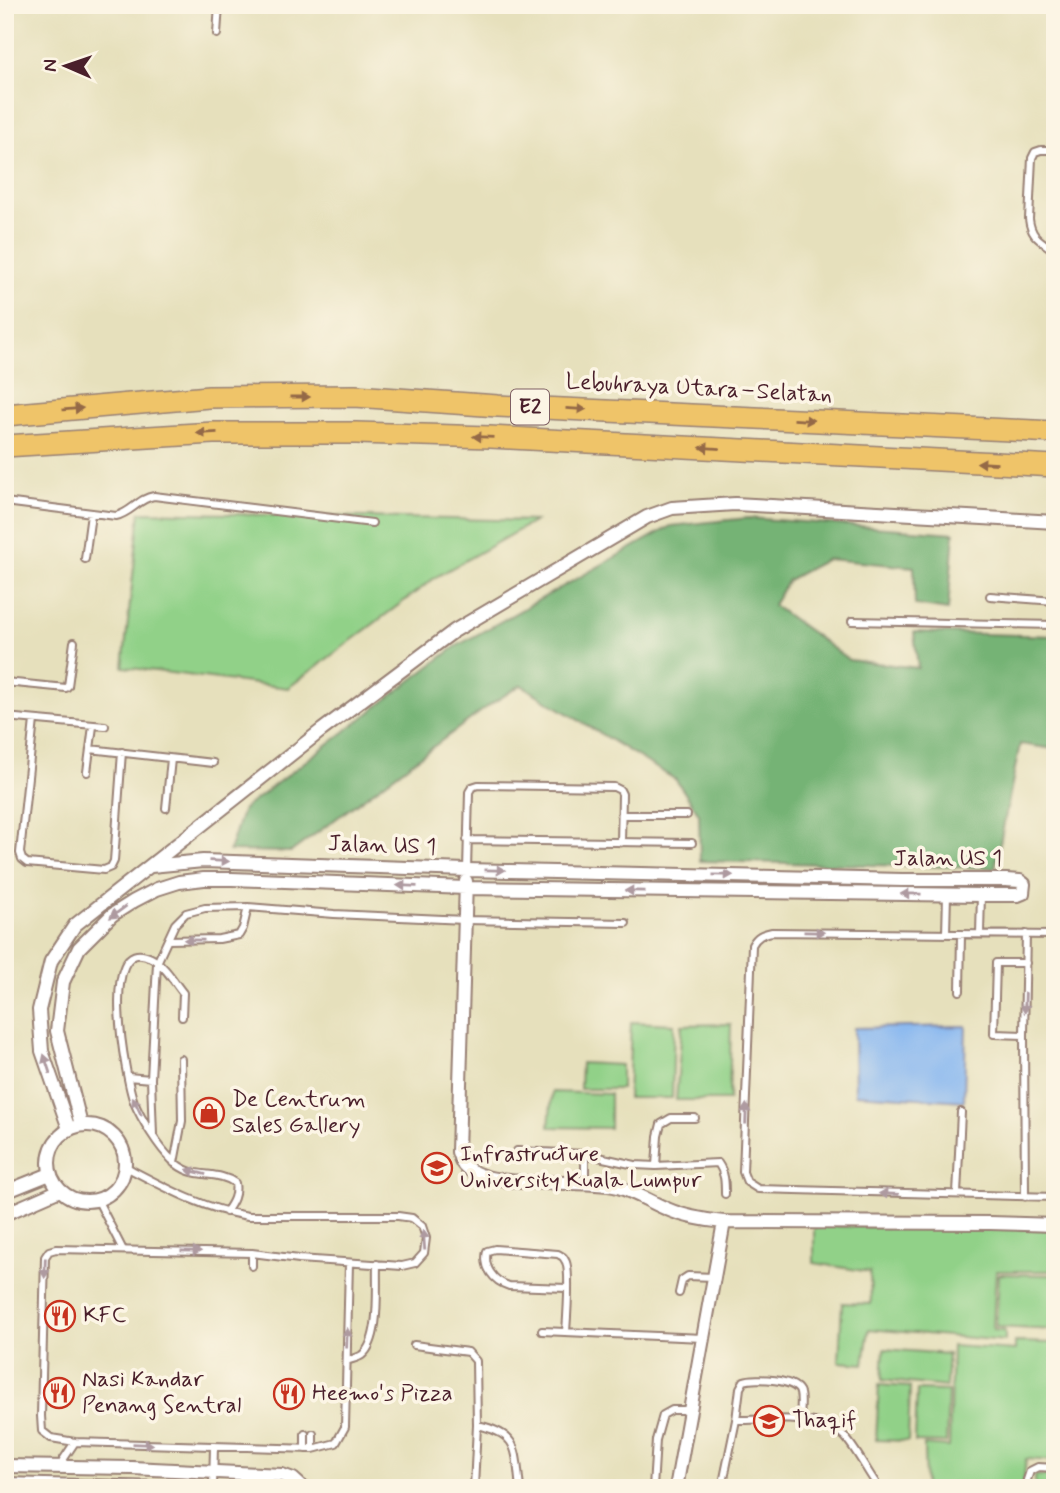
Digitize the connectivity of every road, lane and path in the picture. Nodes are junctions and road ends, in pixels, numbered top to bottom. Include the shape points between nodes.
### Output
1 (219, 5) edge
2 (217, 34) dead end
3 (1055, 150) edge
4 (1055, 249) edge
5 (5, 415) edge
6 (1055, 432) edge
7 (5, 446) edge
8 (1055, 466) edge
9 (5, 502) edge
10 (91, 514) junction
11 (1055, 522) edge
12 (372, 523) dead end
13 (85, 559) dead end
14 (990, 596) dead end
15 (1055, 601) edge
16 (852, 621) dead end
17 (1055, 625) edge
18 (74, 642) dead end
19 (5, 682) edge
20 (5, 717) edge
21 (34, 720) junction
22 (93, 726) junction
23 (105, 726) dead end
24 (90, 749) junction
25 (122, 752) junction
26 (170, 759) junction
27 (213, 763) dead end
28 (87, 772) dead end
29 (166, 808) dead end
30 (622, 815) junction
31 (687, 815) dead end
32 (467, 840) junction
33 (621, 844) junction
34 (692, 844) dead end
35 (151, 866) junction
36 (467, 870) junction
37 (981, 880) junction
38 (466, 888) junction
39 (947, 894) junction
40 (981, 895) junction
41 (248, 907) junction
42 (465, 920) junction
43 (626, 922) dead end
44 (946, 934) junction
45 (961, 934) junction
46 (979, 934) junction
47 (1026, 934) junction
48 (1055, 935) edge
49 (168, 940) junction
50 (157, 963) junction
51 (1026, 963) junction
52 (960, 991) dead end
53 (182, 1017) dead end
54 (1024, 1035) junction
55 (181, 1059) dead end
56 (128, 1077) junction
57 (151, 1079) junction
58 (961, 1112) dead end
59 (695, 1118) dead end
60 (75, 1127) junction
61 (153, 1135) junction
62 (517, 1151) dead end
63 (585, 1154) junction
64 (174, 1163) junction
65 (124, 1166) junction
66 (656, 1166) junction
67 (50, 1174) junction
68 (585, 1182) junction
69 (60, 1190) junction
70 (5, 1192) edge
71 (725, 1194) dead end
72 (957, 1194) junction
73 (1026, 1197) junction
74 (1055, 1198) edge
75 (97, 1199) junction
76 (226, 1212) junction
77 (5, 1214) edge
78 (724, 1222) junction
79 (1055, 1224) edge
80 (123, 1250) junction
81 (252, 1253) junction
82 (349, 1263) junction
83 (377, 1264) junction
84 (252, 1265) dead end
85 (714, 1277) junction
86 (567, 1288) junction
87 (679, 1293) dead end
88 (542, 1331) dead end
89 (566, 1332) junction
90 (703, 1338) junction
91 (414, 1345) dead end
92 (347, 1361) junction
93 (690, 1410) junction
94 (736, 1420) junction
95 (800, 1421) junction
96 (477, 1425) junction
97 (305, 1434) dead end
98 (313, 1434) dead end
99 (75, 1441) junction
100 (214, 1446) junction
101 (305, 1449) junction
102 (313, 1449) junction
103 (5, 1466) edge
104 (59, 1466) junction
105 (1055, 1468) edge
106 (214, 1472) junction
107 (5, 1484) edge
108 (156, 1488) edge
109 (162, 1488) edge
110 (213, 1488) edge
111 (303, 1488) edge
112 (474, 1488) edge
113 (520, 1488) edge
114 (653, 1488) edge
115 (676, 1488) edge
116 (722, 1488) edge
117 (876, 1488) edge
118 (1027, 1488) edge

1 - 2 lane
3 - 4 lane via 1035,152 1032,158 1029,219 1035,237
5 -> 6 highway, Lebuhraya Utara–Selatan / E2 via 209,397 355,397
8 -> 7 highway, E2 via 356,433 213,433
9 - 10 lane
10 - 12 lane via 121,516 155,496
10 - 13 lane
11 - 35 street via 735,504 672,508 647,517 454,631
14 - 15 lane
16 - 17 lane
18 - 19 lane via 66,688
20 - 21 lane
21 - 22 lane
21 - 25 lane via 20,853 27,863 111,867
22 - 23 lane
22 - 24 lane
24 - 25 lane
24 - 28 lane
25 - 26 lane
26 - 27 lane
26 - 29 lane
30 - 31 lane
30 - 32 lane via 622,794 614,787 478,785 469,792
30 - 33 lane
32 - 33 lane
32 - 36 lane
33 - 34 lane
35 -> 36 street, Jalan US 1 via 203,861
60 -> 35 street via 43,1051 39,1010 51,961 75,925
36 -> 37 street, Jalan US 1
36 - 38 street
37 - 40 lane
37 - 40 street, Jalan US 1 via 1024,884 1018,895
39 -> 38 street, Jalan US 1
38 - 42 street
38 -> 60 street, Jalan US 1 via 204,879 179,882 134,901 112,915 79,948 63,982 57,1031
39 - 40 street, Jalan US 1
39 - 44 lane
40 - 46 lane
41 - 42 lane
41 - 49 lane via 186,913
41 -> 49 lane via 239,935 219,940
42 - 43 lane
42 - 68 street via 457,1134 463,1165 491,1179
44 - 45 lane
72 -> 44 lane via 758,1189 747,1182 743,1172 752,945 756,938 772,932
45 - 46 lane
45 - 52 lane
46 - 47 lane
47 - 48 lane
47 - 51 lane
49 - 50 lane
50 - 53 lane via 183,993
50 - 56 lane via 143,956 132,957 121,972 120,1026
50 - 57 lane
51 -> 54 lane
51 - 54 lane via 996,963 994,1034
54 - 73 lane
55 - 64 lane via 182,1121
56 - 57 lane
61 -> 56 lane via 134,1102
57 - 61 lane
58 - 72 lane
59 - 66 lane via 671,1118 662,1124
60 - 65 street via 93,1125 112,1135
60 - 67 street via 52,1148
61 - 64 lane
62 - 63 lane
63 - 66 lane
63 - 68 lane
76 -> 64 lane via 237,1191 235,1183 187,1171
65 - 75 street via 116,1187
65 - 76 lane
66 - 71 lane via 718,1163 725,1178
67 - 69 street
67 - 70 street
68 - 78 street via 620,1187 683,1216
69 - 75 street via 77,1199
69 - 77 street
72 - 73 lane
73 - 74 lane
75 - 80 lane
83 -> 76 lane via 415,1263 424,1253 422,1226 412,1218 398,1216
78 - 79 street
78 - 85 street
80 -> 81 lane
80 -> 99 lane via 57,1249 45,1257 42,1431 51,1438
81 - 82 lane via 298,1263
81 - 84 lane
82 - 83 lane
92 -> 82 lane
83 - 92 lane via 372,1342 362,1355
85 - 87 lane via 688,1276
85 - 90 street
86 - 86 lane via 567,1265 558,1254 487,1251 487,1267 500,1283
86 - 89 lane
88 - 89 lane
89 - 90 lane
90 - 93 street
91 - 96 lane via 468,1352 475,1361
92 - 102 lane via 345,1427 336,1443
93 - 114 lane via 663,1415 656,1440
93 - 115 street
94 - 95 lane
94 - 95 lane via 740,1388 751,1379 797,1386
94 - 116 lane
95 - 117 lane via 821,1424 844,1435
96 - 112 lane
96 - 113 lane via 492,1428 512,1442
97 - 101 lane
98 - 102 lane
99 -> 100 lane
99 - 104 lane
100 - 101 lane
100 - 106 lane
101 - 102 lane
103 - 104 street
104 - 106 street
105 - 118 lane via 1030,1471
106 - 110 lane
106 - 111 street via 282,1475
107 - 108 street
108 - 109 street

